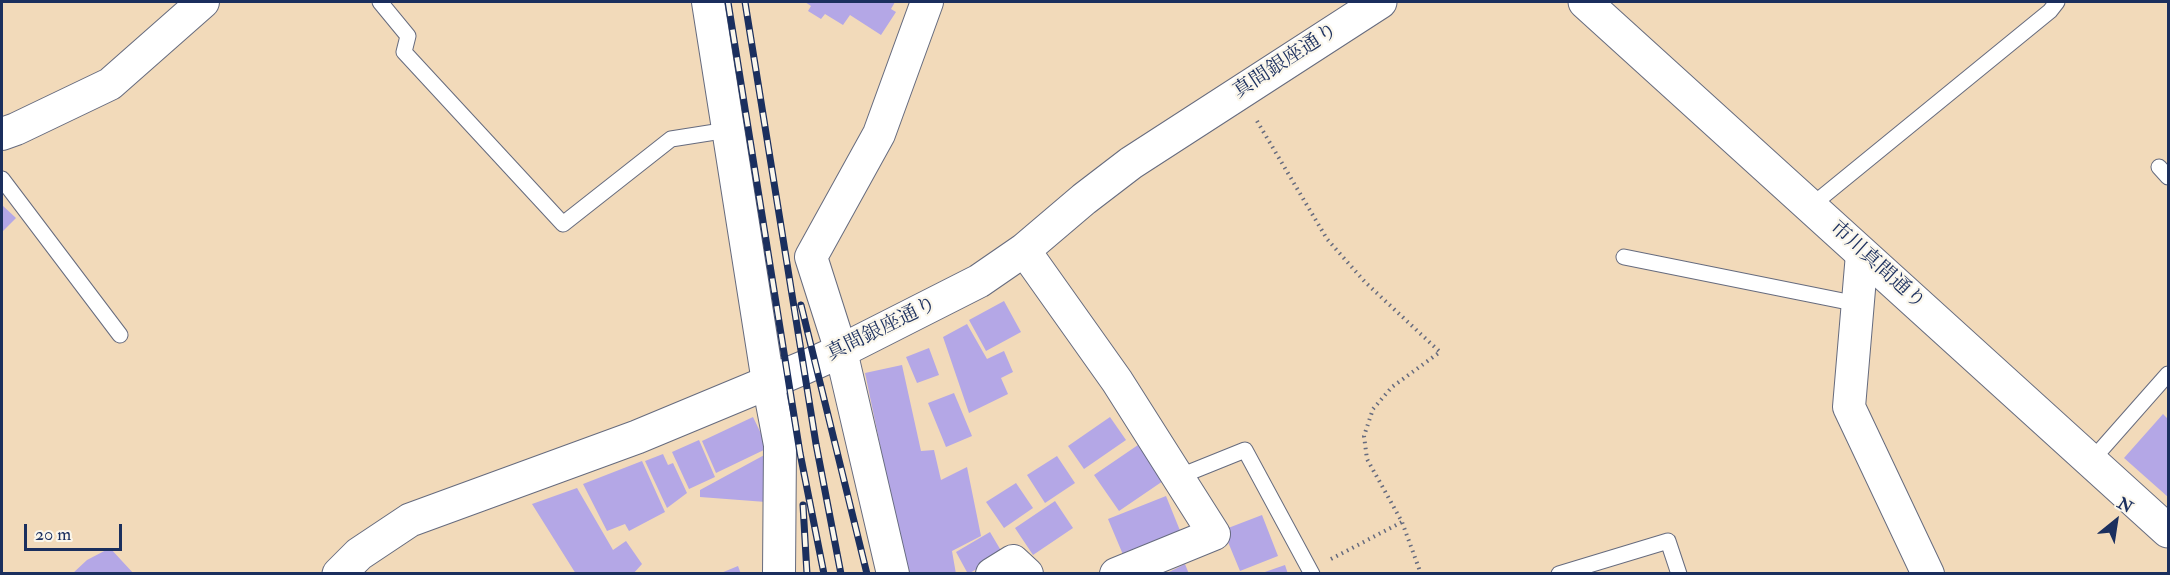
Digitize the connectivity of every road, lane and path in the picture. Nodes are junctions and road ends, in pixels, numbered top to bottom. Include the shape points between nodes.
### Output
1 (203, 2) edge
2 (380, 2) edge
3 (708, 2) edge
4 (927, 2) edge
5 (1380, 2) edge
6 (1586, 2) edge
7 (2057, 2) edge
8 (1239, 92) junction
9 (728, 130) junction
10 (2, 134) edge
11 (2, 179) edge
12 (1811, 206) junction
13 (1024, 250) junction
14 (1862, 254) junction
15 (1624, 257) dead end
16 (1858, 304) junction
17 (120, 335) dead end
18 (841, 351) junction
19 (2169, 374) edge
20 (768, 382) junction
21 (2092, 460) junction
22 (1178, 477) junction
23 (1402, 522) junction
24 (2169, 531) edge
25 (1311, 572) edge
26 (339, 573) edge
27 (779, 573) edge
28 (893, 573) edge
29 (992, 573) edge
30 (1027, 573) edge
31 (1116, 573) edge
32 (1421, 573) edge
33 (1559, 573) edge
34 (1679, 573) edge
35 (1928, 573) edge

1 - 10 street via 110,84
2 - 9 lane via 408,36 404,52 564,224 671,140
3 - 9 street
4 - 18 street via 879,134 812,257
5 - 8 street, 真間銀座通り
6 - 12 street, 市川真間通り
7 - 12 lane
8 - 13 street, 真間銀座通り via 1131,163
8 - 23 path via 1327,239 1365,282 1440,352 1392,387 1373,409 1364,436 1367,459
9 - 20 street
11 - 17 lane
12 - 14 street, 市川真間通り
13 - 18 street, 真間銀座通り via 979,281
13 - 22 street via 1117,381
14 - 16 street
14 - 21 street, 市川真間通り
15 - 16 lane
16 - 35 street via 1849,407
18 - 20 street, 真間銀座通り
18 - 28 street
19 - 21 lane
20 - 26 street, 真間銀座通り via 637,437 410,520 359,554
20 - 27 street via 780,445
21 - 24 street, 市川真間通り
22 - 25 lane via 1245,450
22 - 31 street via 1214,534
23 - 25 path
23 - 32 path
29 - 30 street via 1013,561
33 - 34 lane via 1668,541

